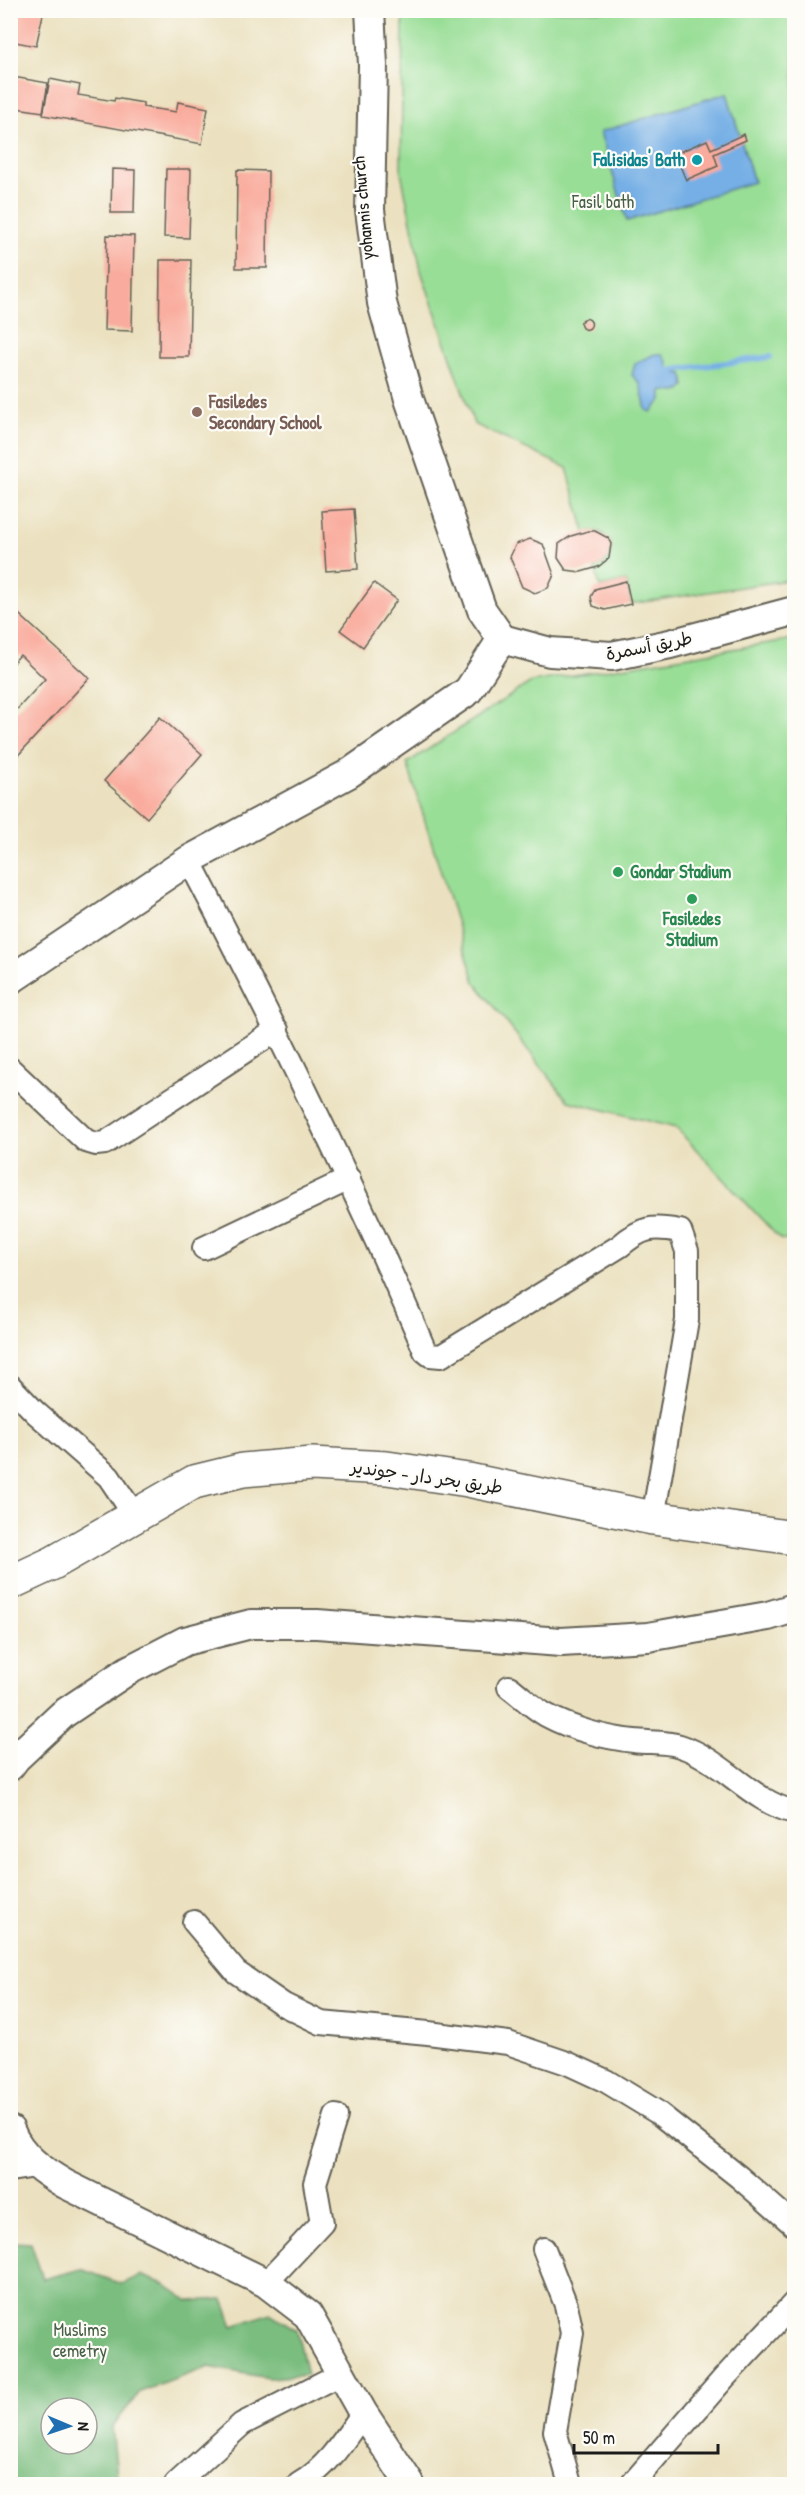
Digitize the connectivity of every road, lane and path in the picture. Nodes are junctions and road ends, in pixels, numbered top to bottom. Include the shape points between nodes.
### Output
1 (354, 10) edge
2 (370, 10) edge
3 (409, 399) junction
4 (795, 611) edge
5 (502, 639) junction
6 (189, 860) junction
7 (10, 980) edge
8 (277, 1030) junction
9 (10, 1069) edge
10 (349, 1179) junction
11 (204, 1248) dead end
12 (10, 1386) edge
13 (135, 1516) junction
14 (653, 1518) junction
15 (795, 1539) edge
16 (10, 1582) edge
17 (795, 1608) edge
18 (509, 1687) dead end
19 (10, 1766) edge
20 (795, 1812) edge
21 (194, 1922) dead end
22 (336, 2116) dead end
23 (10, 2130) edge
24 (23, 2168) edge
25 (795, 2225) edge
26 (544, 2250) dead end
27 (266, 2283) junction
28 (795, 2303) edge
29 (342, 2373) junction
30 (363, 2413) junction
31 (404, 2483) edge
32 (176, 2484) edge
33 (299, 2484) edge
34 (570, 2484) edge
35 (632, 2484) edge

1 - 3 street, yohannis church via 360,214 367,264 385,341
2 - 3 street via 370,210 382,303
3 - 5 street via 482,610
4 - 5 street, طريق أسمرة via 612,657 550,652
5 - 6 street via 468,691 348,774
6 - 7 street
6 - 8 street
8 - 9 street via 105,1143 86,1141
8 - 10 street
10 - 11 street
10 - 14 street via 425,1351 435,1357 510,1315 634,1234 650,1228 680,1231 687,1251 687,1320
12 - 13 street via 34,1413 109,1477
13 - 14 highway, طريق بحر دار - جوندير via 194,1482 243,1470 312,1464 387,1468 468,1480
13 - 16 highway, طريق بحر دار - جوندير via 53,1563
14 - 15 highway, طريق بحر دار - جوندير
17 - 19 street via 648,1637 561,1642 317,1624 251,1624 185,1641 127,1671 63,1714
18 - 20 street via 545,1715 582,1730 679,1745 705,1757 753,1794
21 - 25 street via 236,1972 284,2005 321,2023 508,2043 606,2081 657,2112
22 - 27 street via 315,2183 322,2223
23 - 24 street
24 - 27 street via 66,2184
26 - 34 street via 566,2305 572,2333 555,2431
27 - 29 street via 308,2315
28 - 35 street
29 - 30 street
29 - 32 street via 242,2424
30 - 31 street
30 - 33 street via 336,2451

